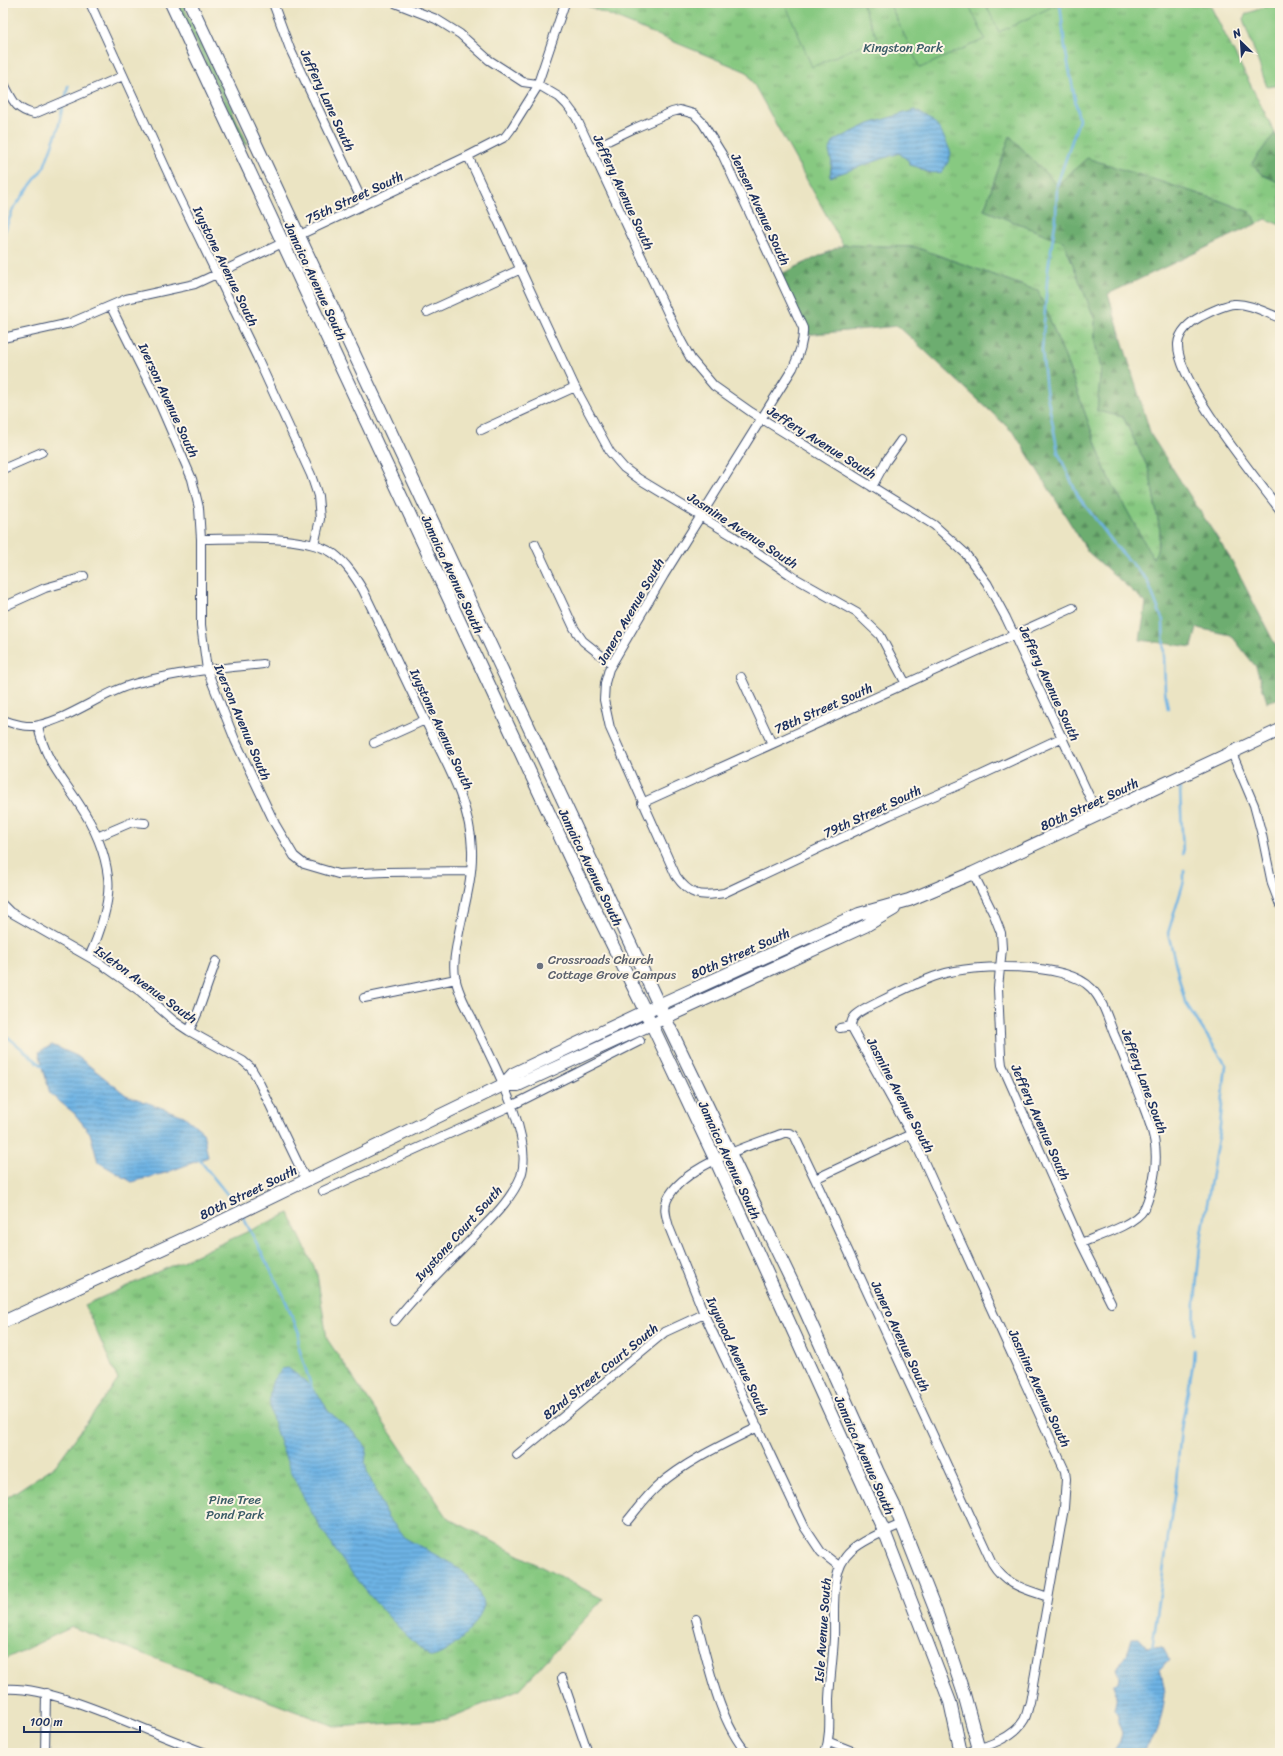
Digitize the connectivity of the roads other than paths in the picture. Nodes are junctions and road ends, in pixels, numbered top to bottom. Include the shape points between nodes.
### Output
1 (90, 3) edge
2 (171, 3) edge
3 (190, 3) edge
4 (273, 3) edge
5 (394, 3) edge
6 (566, 3) edge
7 (123, 76) junction
8 (3, 82) edge
9 (537, 84) junction
10 (591, 149) junction
11 (468, 156) junction
12 (364, 205) junction
13 (298, 236) junction
14 (283, 243) junction
15 (521, 269) junction
16 (216, 273) junction
17 (111, 307) junction
18 (427, 312) dead end
19 (1280, 318) edge
20 (3, 338) edge
21 (576, 387) junction
22 (762, 419) junction
23 (481, 430) dead end
24 (901, 440) dead end
25 (42, 452) dead end
26 (3, 469) edge
27 (872, 487) junction
28 (1280, 510) edge
29 (702, 516) junction
30 (201, 538) junction
31 (535, 544) dead end
32 (314, 545) junction
33 (84, 576) dead end
34 (3, 607) edge
35 (1073, 608) dead end
36 (1014, 634) junction
37 (263, 664) dead end
38 (612, 664) junction
39 (207, 670) junction
40 (741, 677) dead end
41 (906, 684) junction
42 (3, 720) edge
43 (425, 720) junction
44 (38, 726) junction
45 (1280, 730) edge
46 (1063, 737) junction
47 (374, 743) dead end
48 (772, 744) junction
49 (1232, 753) junction
50 (642, 803) junction
51 (1098, 815) junction
52 (145, 823) dead end
53 (97, 837) junction
54 (470, 871) junction
55 (973, 873) junction
56 (690, 892) joint
57 (908, 900) junction
58 (3, 904) edge
59 (1280, 905) edge
60 (89, 957) junction
61 (216, 961) dead end
62 (1000, 967) junction
63 (456, 979) junction
64 (364, 998) dead end
65 (659, 1005) junction
66 (645, 1011) junction
67 (665, 1018) junction
68 (652, 1025) junction
69 (851, 1026) junction
70 (840, 1028) dead end
71 (189, 1031) junction
72 (640, 1041) dead end
73 (503, 1085) junction
74 (511, 1106) junction
75 (911, 1134) junction
76 (731, 1152) junction
77 (716, 1161) junction
78 (815, 1179) junction
79 (306, 1180) junction
80 (323, 1190) dead end
81 (1081, 1243) junction
82 (1111, 1303) dead end
83 (704, 1314) junction
84 (395, 1321) dead end
85 (3, 1322) edge
86 (758, 1427) junction
87 (517, 1455) dead end
88 (628, 1520) dead end
89 (902, 1524) junction
90 (884, 1531) junction
91 (840, 1567) junction
92 (1048, 1596) junction
93 (696, 1619) dead end
94 (562, 1678) dead end
95 (3, 1689) edge
96 (46, 1693) junction
97 (829, 1742) junction
98 (980, 1751) edge
99 (45, 1753) edge
100 (206, 1753) edge
101 (588, 1753) edge
102 (747, 1753) edge
103 (825, 1753) edge
104 (857, 1753) edge
105 (961, 1753) edge
106 (965, 1753) edge

1 - 7 street, Ivystone Avenue South
2 - 14 main road, Jamaica Avenue South
3 - 13 main road, Jamaica Avenue South
4 - 12 street, Jeffery Lane South via 290,49
5 - 9 street via 436,19 460,34 489,60 523,82
6 - 9 street, 75th Street South
7 - 8 street via 34,114 22,112 17,107
7 - 16 street, Ivystone Avenue South
9 - 10 street, Jeffery Avenue South via 567,105 576,117
9 - 11 street, 75th Street South via 505,137
10 - 22 street, Jeffery Avenue South via 691,359 714,386
10 - 22 street, Jensen Avenue South via 680,110 694,114 714,138 804,328 800,354
11 - 12 street, 75th Street South
11 - 15 street, Jasmine Avenue South
12 - 13 street, 75th Street South
13 - 14 street, 75th Street South
13 - 65 main road, Jamaica Avenue South
14 - 16 street, 75th Street South
14 - 66 main road, Jamaica Avenue South via 572,861
15 - 18 street
15 - 21 street, Jasmine Avenue South
16 - 17 street, 75th Street South via 195,284 126,299
16 - 32 street, Ivystone Avenue South via 311,475 318,496 320,519
17 - 20 street, 75th Street South via 70,323
17 - 30 street, Iverson Avenue South via 160,405 192,478 200,508
19 - 28 street via 1246,306 1228,305 1190,323 1182,332 1178,344 1180,359 1208,413
21 - 23 street
21 - 29 street, Jasmine Avenue South via 610,452 624,468
22 - 27 street, Jeffery Avenue South
22 - 29 street, Janero Avenue South
24 - 27 street
25 - 26 street
27 - 36 street, Jeffery Avenue South via 934,525 965,553 987,583
29 - 38 street, Janero Avenue South
29 - 41 street, Jasmine Avenue South via 795,578 844,605 869,623 880,635
30 - 32 street, Ivystone Avenue South via 295,541
30 - 39 street, Iverson Avenue South via 201,624
31 - 38 street via 574,628 583,640
32 - 43 street, Ivystone Avenue South via 334,554 352,573
33 - 34 street via 45,588
35 - 36 street, 78th Street South
36 - 41 street, 78th Street South
36 - 46 street, Jeffery Avenue South
37 - 39 street
38 - 50 street, Janero Avenue South via 605,683 606,716
39 - 44 street via 137,683 110,692 80,710
39 - 54 street, Iverson Avenue South via 235,740 275,824 294,856 304,864 338,874
40 - 48 street
41 - 48 street, 78th Street South
42 - 44 street
43 - 47 street
43 - 54 street, Ivystone Avenue South via 450,770 471,831
44 - 53 street via 48,759 79,804
45 - 49 main road, 80th Street South
46 - 51 street, Jeffery Avenue South
46 - 56 street, 79th Street South via 724,893 709,895
48 - 50 street, 78th Street South
49 - 51 main road, 80th Street South
49 - 59 street via 1254,805 1272,884
50 - 56 street, Janero Avenue South via 676,876
51 - 55 main road, 80th Street South
52 - 53 street via 132,822
53 - 60 street via 106,865 108,888 102,924
54 - 63 street, Ivystone Avenue South via 454,962
55 - 57 main road, 80th Street South
55 - 62 street, Jeffery Avenue South via 1000,933
57 - 65 main road, 80th Street South via 860,914
57 - 67 main road, 80th Street South via 865,926
58 - 60 street, Isleton Avenue South via 10,912
60 - 71 street, Isleton Avenue South via 141,992
61 - 71 street
62 - 69 street, Jeffery Lane South via 964,968 939,975 865,1009 855,1016
62 - 81 street, Jeffery Avenue South via 998,988 1002,1064
62 - 81 street, Jeffery Lane South via 1056,971 1072,975 1092,988 1104,1008 1150,1122 1157,1151 1156,1169 1144,1210 1130,1222
63 - 64 street
63 - 73 street, Ivystone Avenue South
65 - 66 main road, 80th Street South
65 - 67 main road, Jamaica Avenue South
66 - 68 main road, Jamaica Avenue South
66 - 73 main road, 80th Street South via 513,1074
67 - 68 main road, 80th Street South
67 - 76 main road, Jamaica Avenue South
68 - 73 main road, 80th Street South via 518,1085
68 - 77 main road, Jamaica Avenue South
69 - 70 street
69 - 75 street, Jasmine Avenue South
71 - 79 street, Isleton Avenue South via 251,1068
72 - 74 street
73 - 74 street, Ivystone Court South
73 - 79 main road, 80th Street South
74 - 80 street
74 - 84 street, Ivystone Court South via 519,1126 522,1151 522,1174 515,1188 502,1207 410,1302
75 - 78 street
75 - 92 street, Jasmine Avenue South via 1065,1471 1064,1508
76 - 77 street, Janero Avenue South
76 - 78 street, Janero Avenue South via 789,1133 794,1135
76 - 89 main road, Jamaica Avenue South
77 - 83 street, Ivywood Avenue South via 686,1177 666,1202 669,1228
77 - 90 main road, Jamaica Avenue South
78 - 92 street, Janero Avenue South via 992,1563 998,1573 1016,1586
79 - 85 main road, 80th Street South
81 - 82 street, Jeffery Avenue South
83 - 86 street, Ivywood Avenue South
83 - 87 street, 82nd Street Court South via 665,1332
86 - 88 street via 712,1450 672,1475 658,1486
86 - 91 street, Ivywood Avenue South via 805,1528 820,1552
89 - 90 street, Isle Avenue South
89 - 98 main road, Jamaica Avenue South via 937,1614
90 - 91 street, Isle Avenue South via 851,1551
90 - 105 main road, Jamaica Avenue South via 950,1702
91 - 97 street, Isle Avenue South via 834,1602
92 - 98 street, Jasmine Avenue South via 1030,1702 1024,1720 1015,1731
93 - 102 street via 724,1716 739,1744
94 - 101 street
95 - 96 street
96 - 99 street
96 - 100 street via 100,1710
97 - 103 street, Isle Avenue South
97 - 104 street
98 - 106 street, Jasmine Avenue South

